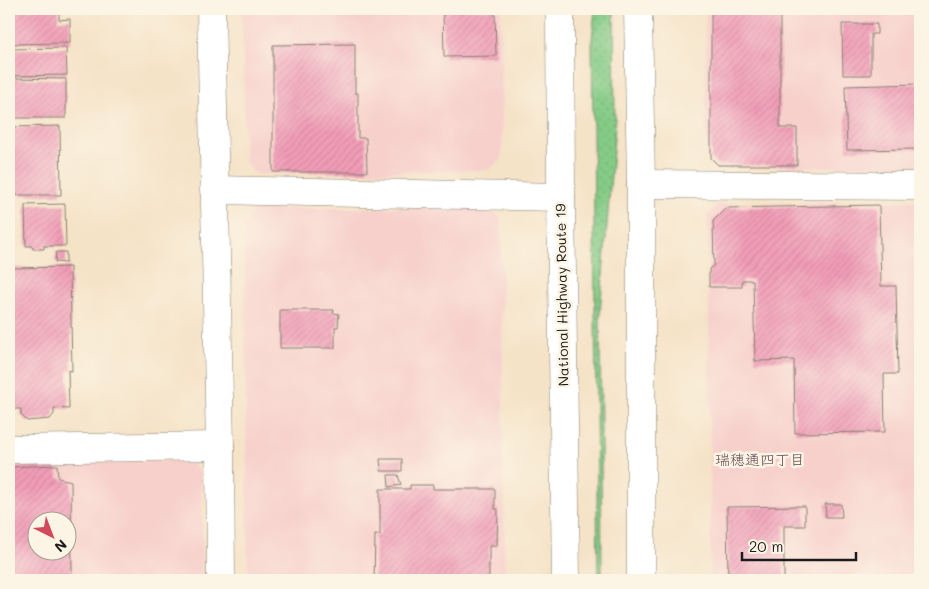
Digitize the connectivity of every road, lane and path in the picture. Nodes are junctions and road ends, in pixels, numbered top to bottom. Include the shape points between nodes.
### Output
1 (211, 9) edge
2 (560, 9) edge
3 (638, 9) edge
4 (641, 184) junction
5 (920, 186) edge
6 (214, 190) junction
7 (561, 197) junction
8 (220, 446) junction
9 (9, 449) edge
10 (221, 580) edge
11 (566, 580) edge
12 (641, 580) edge

1 - 6 main road
2 - 7 main road, National Highway Route 19
3 - 4 main road
4 - 5 main road
4 - 12 main road
6 - 7 main road
6 - 8 main road
7 - 11 main road, National Highway Route 19
8 - 9 main road
8 - 10 main road

